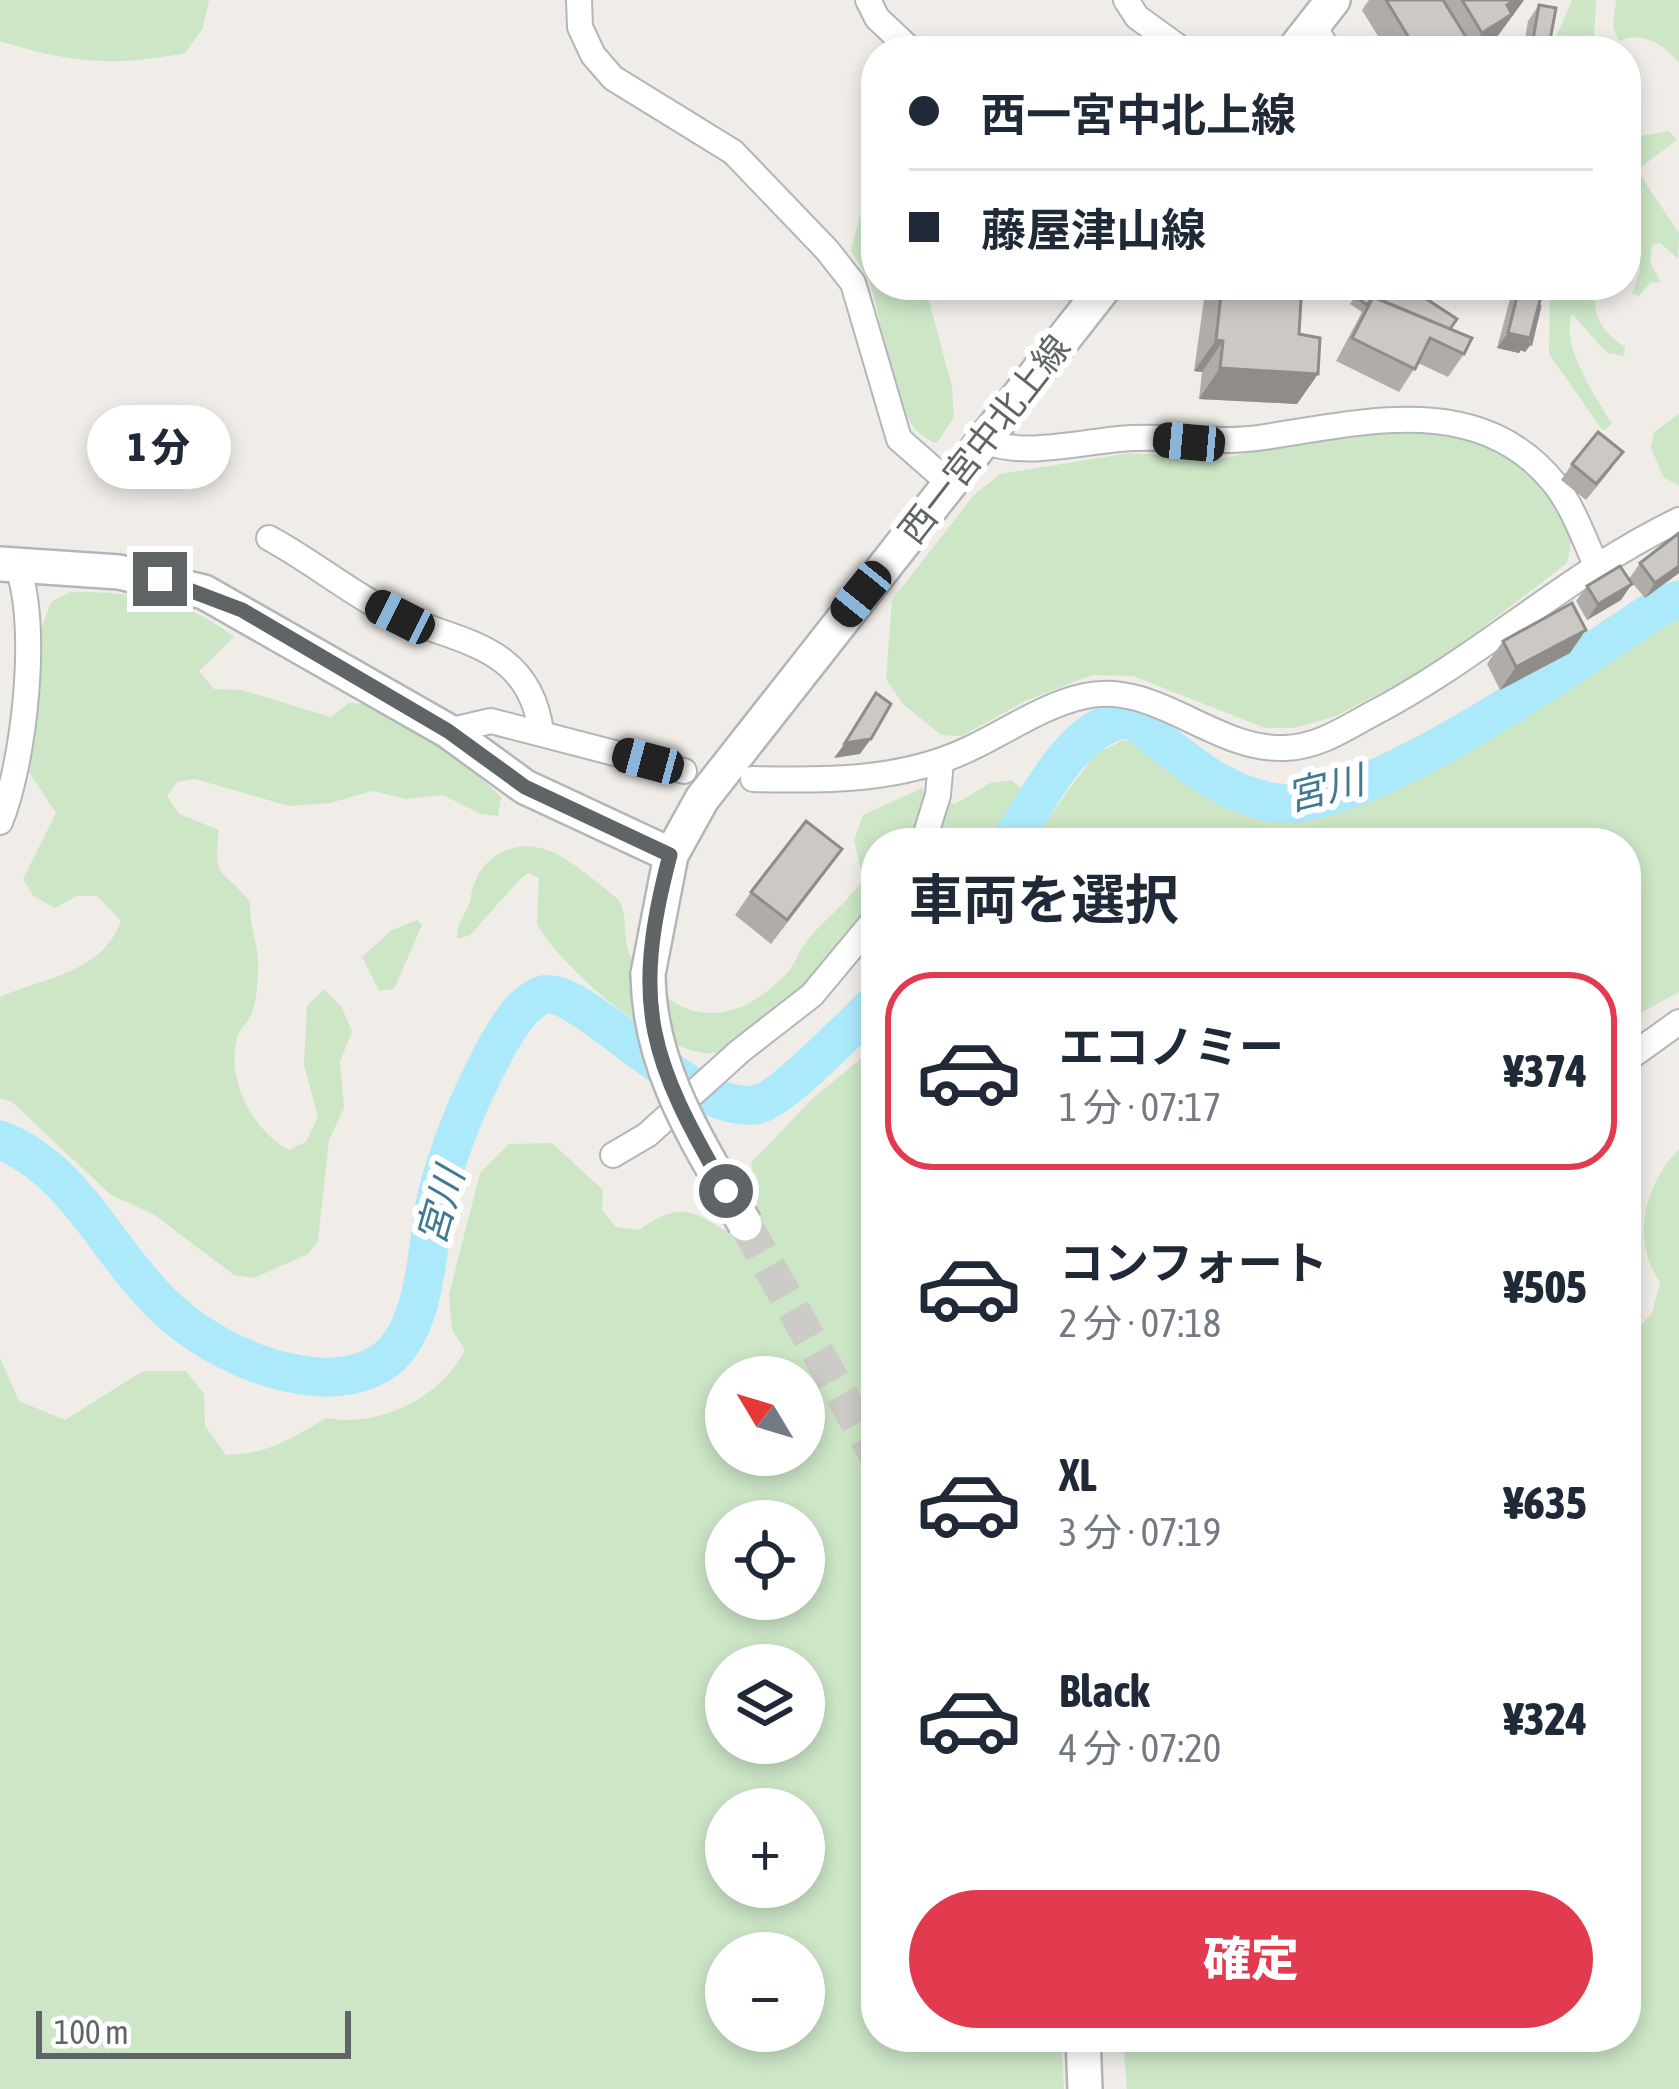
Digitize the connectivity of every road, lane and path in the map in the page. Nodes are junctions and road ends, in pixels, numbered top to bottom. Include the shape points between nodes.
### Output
1 (579, 0) edge
2 (1126, 0) edge
3 (868, 6) edge
4 (897, 36) edge
5 (1164, 36) edge
6 (1094, 300) edge
7 (983, 441) junction
8 (950, 483) junction
9 (1679, 520) edge
10 (269, 538) dead end
11 (8, 565) edge
12 (1596, 566) junction
13 (448, 731) junction
14 (541, 732) junction
15 (941, 760) junction
16 (684, 771) dead end
17 (753, 778) dead end
18 (0, 823) edge
19 (928, 828) edge
20 (670, 855) junction
21 (861, 936) edge
22 (1679, 1022) edge
23 (1641, 1049) edge
24 (613, 1155) dead end
25 (745, 1224) tunnel mouth
26 (1084, 2052) edge
27 (1085, 2089) edge

1 - 8 street via 580,27 614,78 733,152 853,284 899,439
2 - 5 street
3 - 4 street
6 - 7 main road, 西一宮中北上線
7 - 8 main road, 西一宮中北上線
7 - 12 street via 1034,448 1136,437 1264,437 1330,422 1471,424 1553,481
8 - 20 main road, 西一宮中北上線 via 742,743
9 - 12 street
10 - 14 street via 426,631 489,649 526,682
11 - 13 main road via 119,572 204,592
11 - 18 street via 26,589 26,662
12 - 15 street via 1453,669 1317,743 1262,746 1143,700 1089,695
13 - 14 street via 491,721
13 - 20 main road via 525,787
14 - 16 street
15 - 17 street via 854,778
15 - 19 street
20 - 25 main road, 西一宮中北上線, bridge via 648,1014 658,1059
21 - 24 street via 812,995
22 - 23 street
26 - 27 main road

